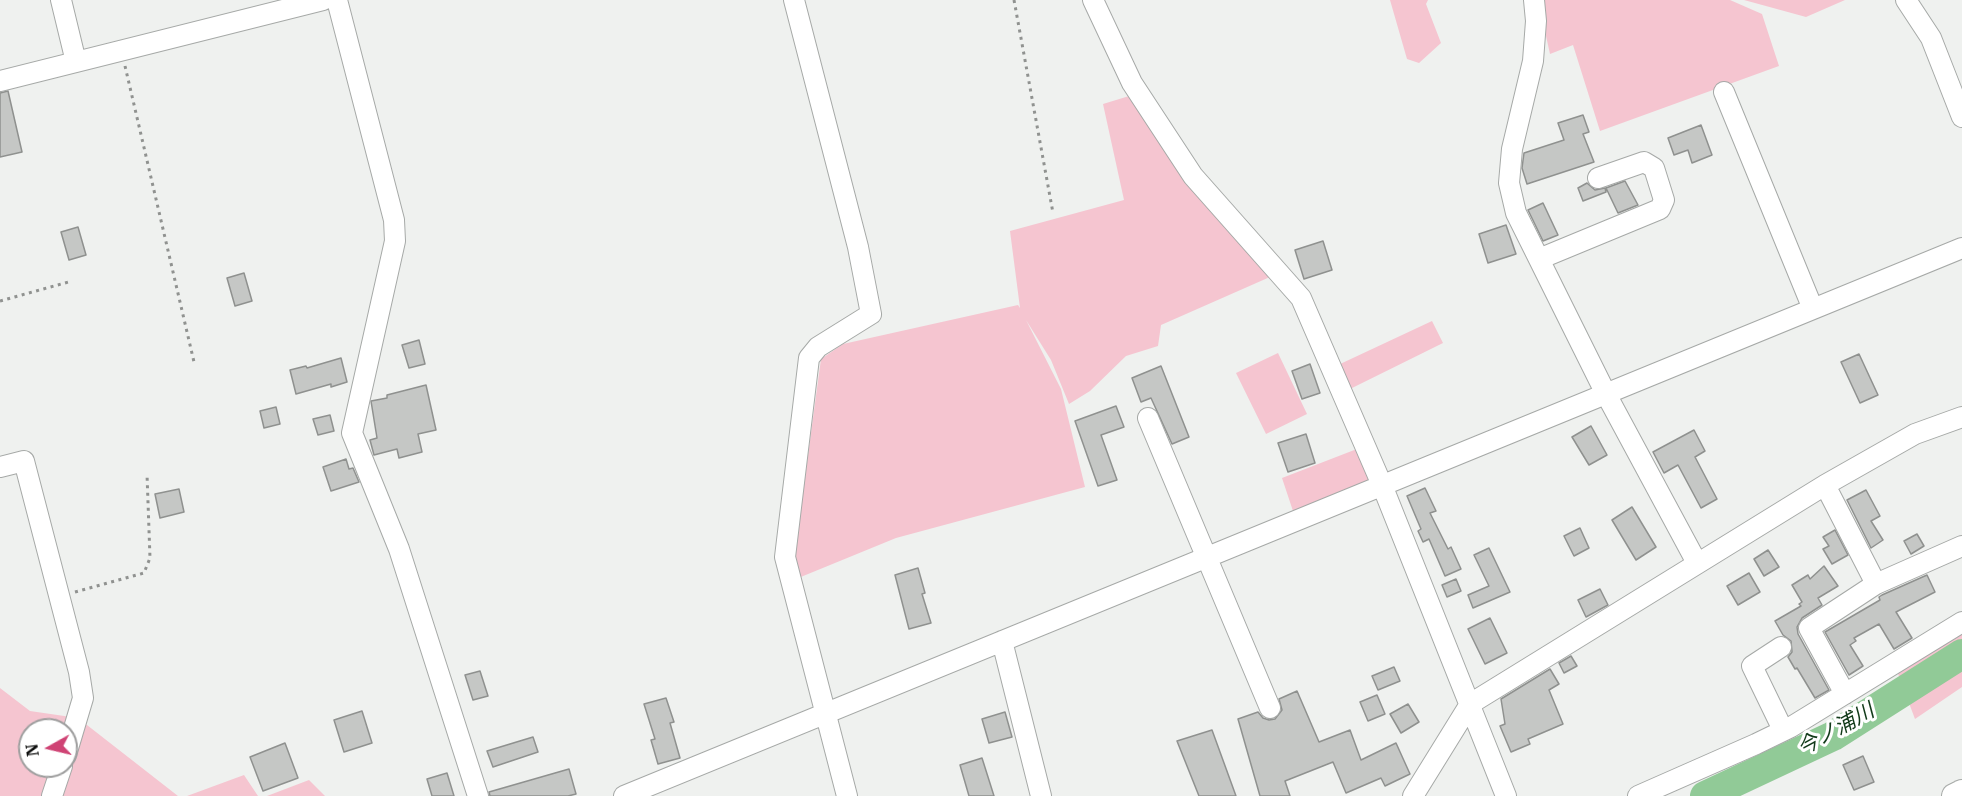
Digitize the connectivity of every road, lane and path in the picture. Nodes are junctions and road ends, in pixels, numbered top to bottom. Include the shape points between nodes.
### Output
1 (61, 0) edge
2 (323, 0) edge
3 (337, 0) edge
4 (794, 0) edge
5 (1014, 0) edge
6 (1093, 0) edge
7 (1534, 0) edge
8 (1906, 0) edge
9 (122, 51) junction
10 (76, 62) junction
11 (0, 81) edge
12 (1724, 92) dead end
13 (1962, 117) edge
14 (1598, 178) dead end
15 (1053, 213) dead end
16 (1962, 248) edge
17 (1539, 259) junction
18 (72, 281) dead end
19 (0, 301) edge
20 (1813, 309) junction
21 (194, 362) dead end
22 (1606, 394) junction
23 (1962, 417) edge
24 (1148, 418) dead end
25 (0, 467) edge
26 (147, 474) dead end
27 (1382, 484) junction
28 (1825, 485) junction
29 (1962, 546) edge
30 (1206, 557) junction
31 (1697, 563) junction
32 (1876, 584) junction
33 (59, 597) junction
34 (1962, 622) edge
35 (1002, 641) junction
36 (1781, 647) dead end
37 (1845, 694) junction
38 (1470, 704) junction
39 (1270, 708) dead end
40 (825, 714) junction
41 (77, 718) edge
42 (1783, 730) junction
43 (58, 778) edge
44 (1962, 792) edge
45 (52, 796) edge
46 (478, 796) edge
47 (624, 796) edge
48 (847, 796) edge
49 (1041, 796) edge
50 (1413, 796) edge
51 (1506, 796) edge
52 (1638, 796) edge
53 (1954, 796) edge

1 - 10 street
2 - 9 street
3 - 46 street via 394,220 395,242 352,433 399,549
4 - 40 street via 858,247 871,314 818,347 809,358 785,557
5 - 15 path
6 - 27 street via 1132,83 1193,176 1301,298
7 - 17 street via 1533,62 1512,149 1509,183 1516,213
8 - 13 street via 1930,38
9 - 10 street
9 - 21 path
10 - 11 street
12 - 20 street
14 - 17 street via 1644,162 1654,168 1664,200 1660,209
16 - 20 street
17 - 22 street
18 - 19 path
20 - 22 street
22 - 27 street
22 - 31 street
23 - 28 street via 1915,434
24 - 30 street
25 - 33 street via 24,461
26 - 33 path via 150,558 144,573
27 - 30 street
27 - 38 street
28 - 31 street
28 - 32 street
29 - 32 street
30 - 35 street
30 - 39 street
31 - 38 street
32 - 37 street via 1809,628
33 - 41 street via 83,698
34 - 37 street
35 - 40 street
35 - 49 street
36 - 42 street via 1752,666
37 - 42 street
38 - 50 street
38 - 51 street
40 - 47 street
40 - 48 street
42 - 52 street
43 - 45 street
44 - 53 main road

